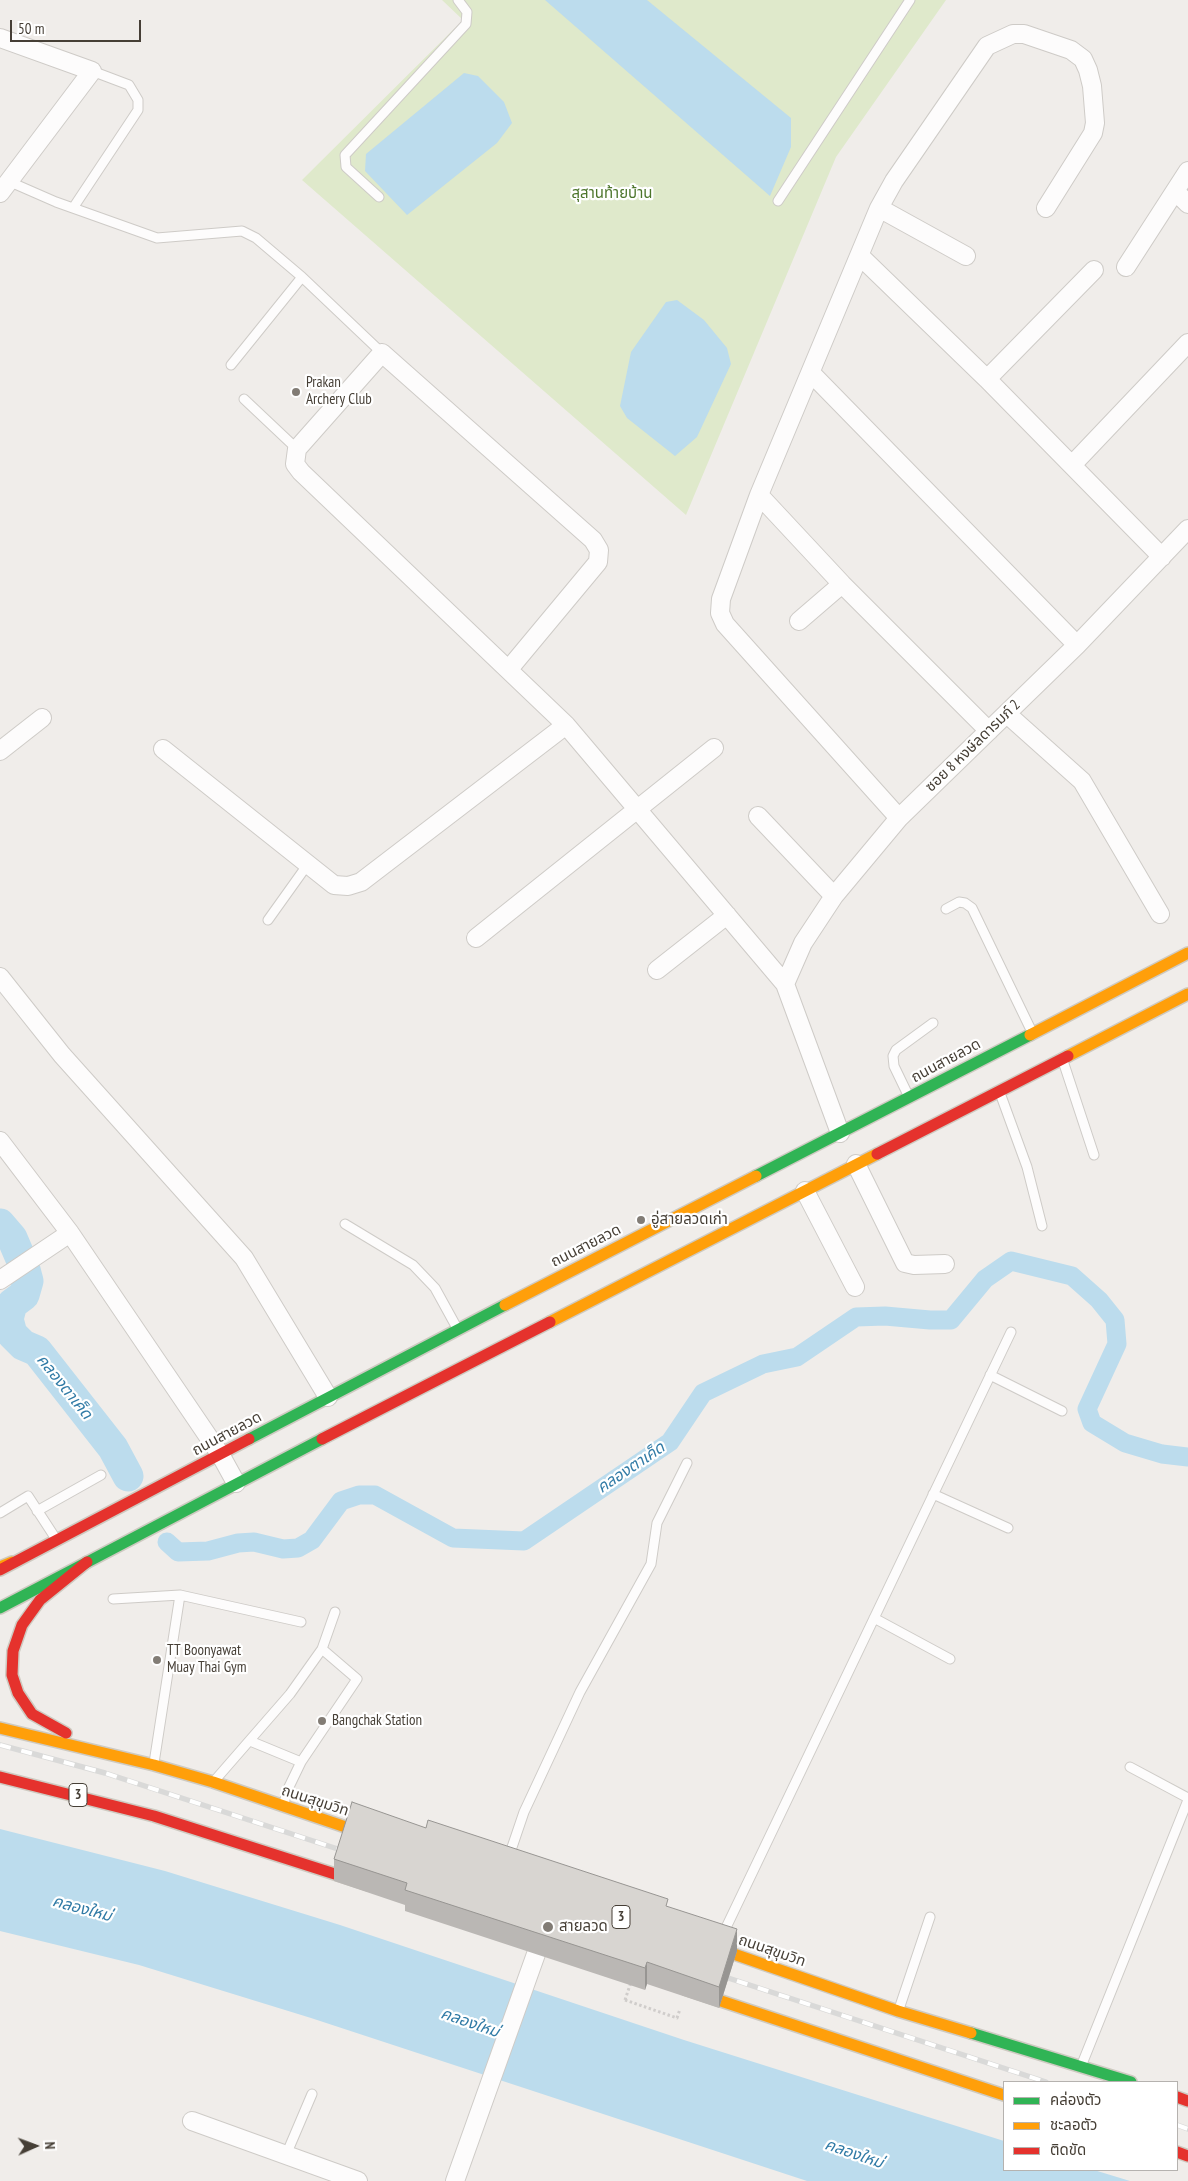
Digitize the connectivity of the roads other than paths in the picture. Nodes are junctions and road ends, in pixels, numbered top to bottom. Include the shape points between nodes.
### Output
1 (458, 0) edge
2 (910, 0) edge
3 (0, 38) edge
4 (92, 71) junction
5 (1188, 172) edge
6 (4, 187) edge
7 (1175, 191) junction
8 (379, 197) dead end
9 (778, 201) dead end
10 (1188, 204) edge
11 (73, 208) junction
12 (879, 208) junction
13 (1046, 208) dead end
14 (966, 256) dead end
15 (861, 257) junction
16 (1126, 268) dead end
17 (1094, 270) dead end
18 (302, 277) junction
19 (1188, 344) edge
20 (382, 353) junction
21 (231, 364) dead end
22 (812, 373) junction
23 (987, 380) junction
24 (244, 400) dead end
25 (297, 449) junction
26 (1072, 465) junction
27 (759, 495) junction
28 (1188, 528) edge
29 (1162, 557) junction
30 (842, 584) junction
31 (799, 621) dead end
32 (1077, 645) junction
33 (509, 669) junction
34 (1007, 714) junction
35 (42, 718) dead end
36 (566, 725) junction
37 (989, 731) junction
38 (714, 748) dead end
39 (162, 749) dead end
40 (0, 751) edge
41 (639, 809) junction
42 (758, 816) dead end
43 (900, 818) junction
44 (308, 864) junction
45 (834, 896) junction
46 (946, 909) dead end
47 (1160, 914) dead end
48 (727, 916) junction
49 (268, 920) dead end
50 (476, 938) dead end
51 (1188, 953) edge
52 (657, 970) dead end
53 (0, 977) edge
54 (785, 984) junction
55 (1188, 994) edge
56 (933, 1023) dead end
57 (1032, 1033) junction
58 (1063, 1058) junction
59 (999, 1090) junction
60 (910, 1097) junction
61 (840, 1133) junction
62 (0, 1141) edge
63 (1094, 1155) dead end
64 (856, 1164) junction
65 (805, 1191) junction
66 (344, 1224) dead end
67 (1042, 1226) dead end
68 (70, 1233) junction
69 (945, 1264) dead end
70 (0, 1280) edge
71 (855, 1288) dead end
72 (458, 1329) junction
73 (1011, 1332) dead end
74 (990, 1375) junction
75 (328, 1397) junction
76 (1062, 1411) dead end
77 (220, 1454) junction
78 (687, 1463) dead end
79 (101, 1475) dead end
80 (236, 1483) junction
81 (934, 1494) junction
82 (37, 1511) junction
83 (0, 1513) edge
84 (1008, 1528) dead end
85 (56, 1540) junction
86 (87, 1562) junction
87 (0, 1569) edge
88 (180, 1595) junction
89 (113, 1599) dead end
90 (0, 1608) edge
91 (335, 1612) dead end
92 (874, 1618) junction
93 (301, 1622) dead end
94 (322, 1649) junction
95 (950, 1659) dead end
96 (0, 1728) edge
97 (250, 1741) junction
98 (110, 1753) junction
99 (301, 1762) junction
100 (154, 1765) junction
101 (1130, 1767) dead end
102 (0, 1777) edge
103 (213, 1782) junction
104 (1188, 1799) edge
105 (284, 1807) junction
106 (393, 1843) edge
107 (505, 1869) edge
108 (381, 1889) edge
109 (930, 1917) dead end
110 (541, 1940) edge
111 (692, 1940) edge
112 (717, 1948) junction
113 (669, 1984) edge
114 (898, 2011) junction
115 (1081, 2066) junction
116 (1128, 2081) edge
117 (312, 2094) dead end
118 (1003, 2095) edge
119 (192, 2121) dead end
120 (286, 2155) junction
121 (358, 2181) edge
122 (455, 2181) edge

1 - 8 lane via 467,12 466,24 346,155 346,168
2 - 9 lane
3 - 4 street
4 - 6 street
4 - 11 lane via 130,85 138,100 138,110
5 - 7 street
6 - 11 lane
7 - 10 street
7 - 16 street
11 - 18 lane via 157,238 242,232 256,238
12 - 13 street via 987,46 1013,34 1024,34 1071,50 1083,59 1092,86 1093,133
12 - 14 street
12 - 15 street
15 - 22 street
15 - 23 street
17 - 23 street
18 - 20 lane
18 - 21 lane
19 - 26 street
20 - 25 street
20 - 33 street via 593,540 599,550 598,562
22 - 27 street
22 - 32 street
23 - 26 street
24 - 25 lane
25 - 33 street via 295,464 301,472
26 - 29 street
27 - 30 street
27 - 43 street via 721,599 720,613 725,624
28 - 29 street, ซอย 8 หงษ์ลดารมภ์ 2
29 - 32 street, ซอย 8 หงษ์ลดารมภ์ 2
30 - 31 street
30 - 37 street
32 - 34 street, ซอย 8 หงษ์ลดารมภ์ 2
33 - 36 street
34 - 37 street, ซอย 8 หงษ์ลดารมภ์ 2
34 - 47 street via 1082,781
35 - 40 street
36 - 41 street
36 - 44 street via 361,882 348,886 334,885
37 - 43 street, ซอย 8 หงษ์ลดารมภ์ 2
38 - 41 street
39 - 44 street
41 - 48 street
41 - 50 street
42 - 45 street
43 - 45 street, ซอย 8 หงษ์ลดารมภ์ 2
44 - 49 lane
45 - 54 street, ซอย 8 หงษ์ลดารมภ์ 2 via 803,943
46 - 57 lane via 959,902 972,908
48 - 52 street
48 - 54 street
51 - 57 main road, ถนนสายลวด via 1112,998
53 - 75 street via 62,1055 244,1258
54 - 61 street
55 - 58 main road via 1123,1022
56 - 60 lane via 896,1050 893,1056 894,1066
57 - 60 main road, ถนนสายลวด
58 - 59 main road
58 - 63 lane
59 - 64 main road
59 - 67 lane via 1027,1168
60 - 61 main road, ถนนสายลวด
61 - 72 main road, ถนนสายลวด
62 - 68 street
64 - 65 main road
64 - 69 street via 905,1263
65 - 71 street
65 - 80 main road
66 - 72 lane via 413,1265 435,1288
68 - 70 street
68 - 77 street
72 - 75 main road, ถนนสายลวด
73 - 74 lane
74 - 76 lane
74 - 81 lane
75 - 77 main road, ถนนสายลวด
77 - 80 street
77 - 85 main road, ถนนสายลวด
78 - 107 lane via 657,1523 651,1564 580,1692 524,1812
79 - 82 lane
80 - 86 main road
81 - 84 lane
81 - 92 lane
82 - 83 lane via 28,1496
82 - 85 lane
85 - 87 main road, ถนนสายลวด
86 - 90 main road
86 - 98 main road via 40,1600 22,1625 14,1651 12,1676 18,1693 32,1714
88 - 89 lane
88 - 93 lane
88 - 100 lane
91 - 94 lane
92 - 95 lane
92 - 112 lane
94 - 97 lane via 290,1694
94 - 99 lane via 357,1679
96 - 98 main road, ถนนสุขุมวิท
97 - 99 lane
97 - 103 lane
98 - 100 main road, ถนนสุขุมวิท
99 - 105 lane via 287,1791
100 - 103 main road, ถนนสุขุมวิท
101 - 104 lane
102 - 108 main road, 3 via 154,1816
103 - 105 main road, ถนนสุขุมวิท
104 - 115 lane
105 - 106 main road, ถนนสุขุมวิท
109 - 114 lane
110 - 122 street
111 - 112 main road, ถนนสุขุมวิท
112 - 114 main road, ถนนสุขุมวิท
113 - 118 main road
114 - 115 main road, ถนนสุขุมวิท
115 - 116 main road, ถนนสุขุมวิท
117 - 120 lane
119 - 120 street
120 - 121 street

